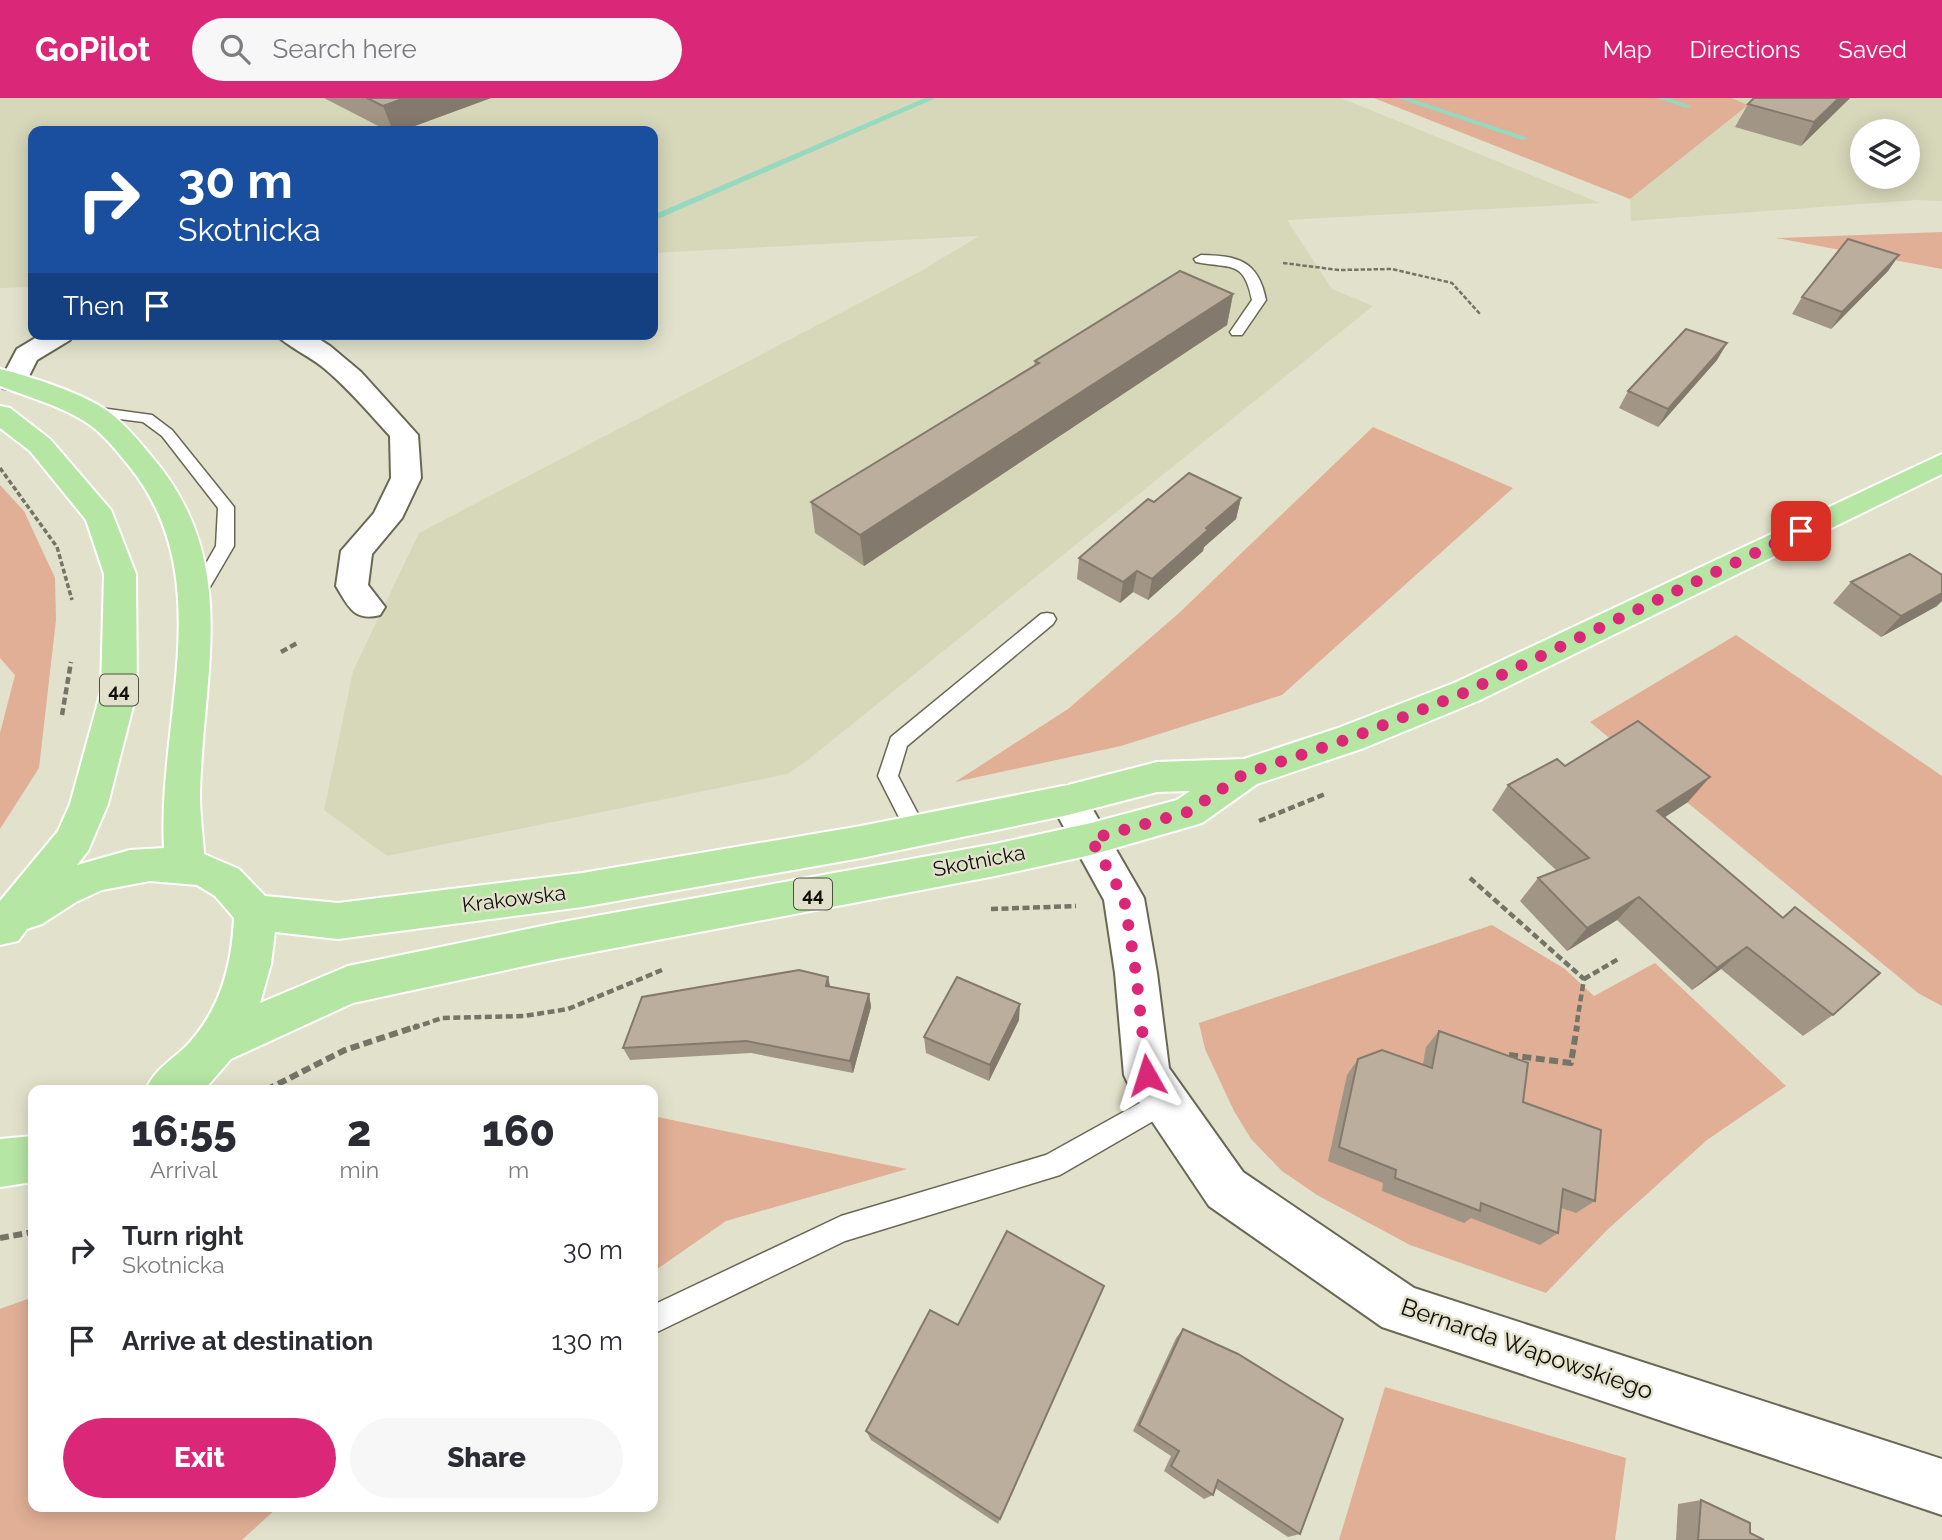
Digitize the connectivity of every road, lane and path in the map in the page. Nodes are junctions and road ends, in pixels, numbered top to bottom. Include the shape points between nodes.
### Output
1 (1201, 259) dead end
2 (1244, 264) junction
3 (1480, 314) dead end
4 (1237, 332) dead end
5 (28, 337) edge
6 (51, 340) edge
7 (305, 340) edge
8 (10, 341) dead end
9 (7, 379) edge
10 (86, 411) junction
11 (0, 414) edge
12 (1942, 463) edge
13 (0, 468) edge
14 (197, 595) junction
15 (368, 607) dead end
16 (72, 611) dead end
17 (1047, 619) dead end
18 (299, 642) dead end
19 (281, 652) dead end
20 (71, 661) dead end
21 (61, 721) dead end
22 (1244, 774) junction
23 (1068, 800) junction
24 (916, 831) junction
25 (1091, 839) junction
26 (773, 859) joint
27 (185, 866) junction
28 (1470, 878) dead end
29 (254, 912) junction
30 (1, 929) edge
31 (1620, 958) dead end
32 (672, 966) dead end
33 (1584, 979) junction
34 (218, 1043) junction
35 (1509, 1055) edge
36 (174, 1085) edge
37 (276, 1085) edge
38 (1165, 1101) junction
39 (28, 1159) edge
40 (0, 1163) edge
41 (28, 1233) edge
42 (0, 1238) edge
43 (658, 1318) edge
44 (1942, 1487) edge

1 - 2 lane
2 - 3 path via 1262,261 1339,270 1392,269 1452,283
2 - 4 lane via 1257,283 1259,300
5 - 8 street
6 - 9 street via 26,355
7 - 15 street via 404,435 406,478 387,517 357,551 352,586
9 - 10 main road
10 - 14 main road via 142,461 168,495 188,544
10 - 14 lane via 147,418 167,433 226,508 225,546
11 - 30 main road, 44 via 40,445 100,517 120,574 119,691 89,804 74,840
12 - 22 main road, Skotnicka / 44 via 1466,692
13 - 16 path via 57,547
14 - 27 main road via 195,674 182,789
17 - 24 lane via 898,742 888,776
18 - 19 path
20 - 21 path
22 - 23 main road, Skotnicka / 44 via 1157,777
22 - 25 main road, Skotnicka / 44 via 1188,812
23 - 24 main road, Skotnicka / 44
23 - 25 street, Bernarda Wapowskiego
24 - 26 main road, Skotnicka / 44
25 - 34 main road, Skotnicka / 44 via 557,940 348,985
25 - 38 street, Bernarda Wapowskiego via 1124,898 1147,1075
26 - 29 main road, Krakowska / 44 via 582,890 338,920
27 - 29 main road, 44 via 225,881
27 - 30 main road, 44 via 151,864 113,870 74,884
28 - 33 path
29 - 34 main road, 44 via 249,975 238,1009
31 - 33 path
32 - 37 path via 568,1009 524,1016 442,1018 345,1050
33 - 35 path via 1571,1063
34 - 36 main road, 44
38 - 43 lane via 1051,1166 841,1229
38 - 44 street, Bernarda Wapowskiego via 1226,1189 1400,1309
39 - 40 main road
41 - 42 path

